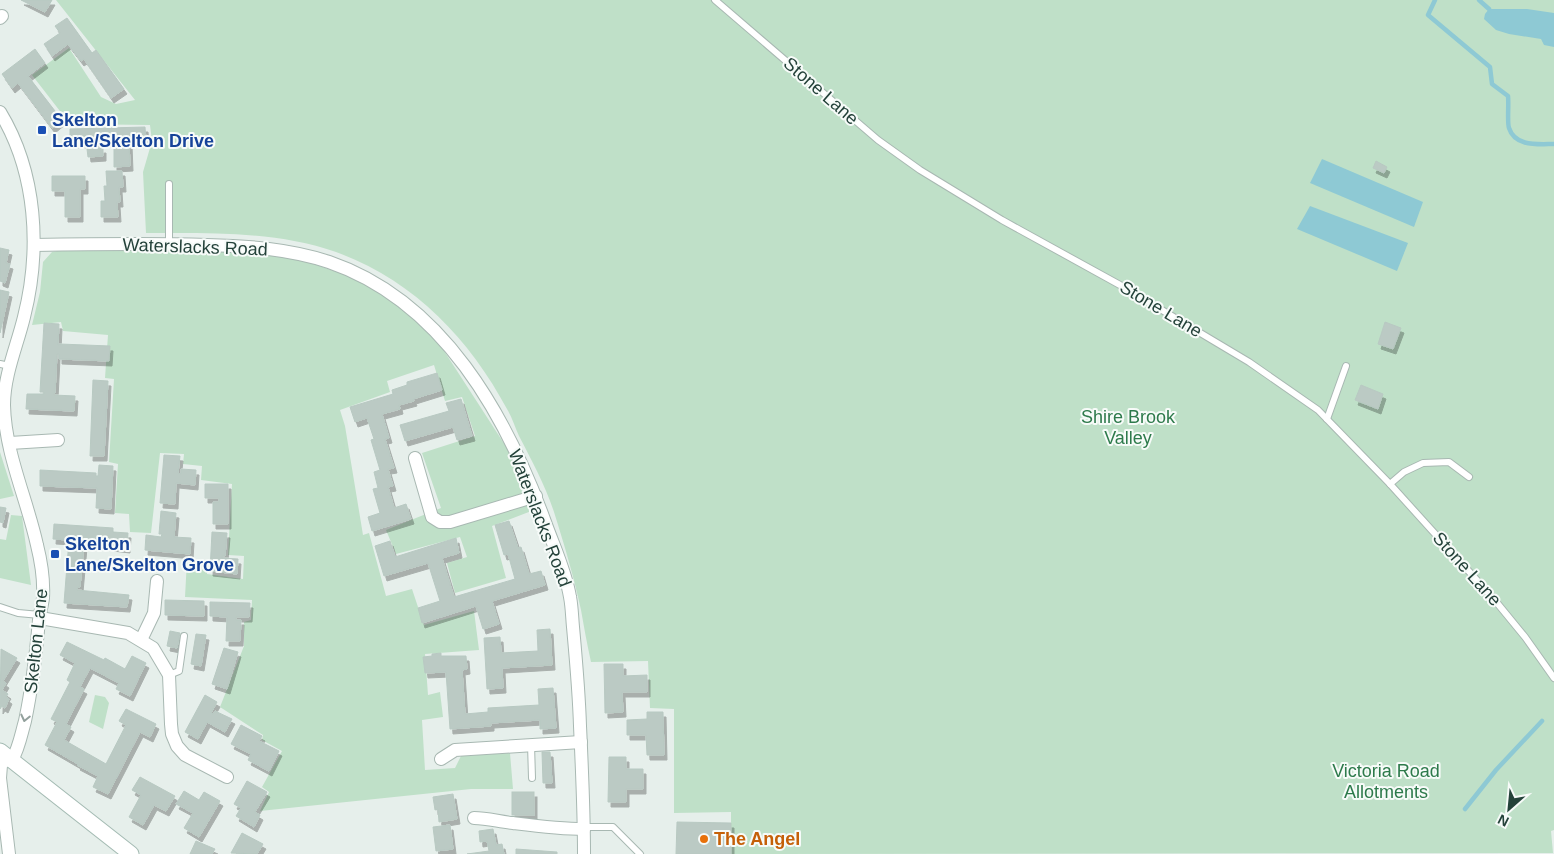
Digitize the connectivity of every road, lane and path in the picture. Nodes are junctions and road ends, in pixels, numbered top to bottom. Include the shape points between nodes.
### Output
1 (716, 0) edge
2 (0, 112) edge
3 (169, 184) dead end
4 (169, 243) junction
5 (34, 245) junction
6 (5, 365) edge
7 (1346, 366) dead end
8 (1327, 419) junction
9 (58, 440) dead end
10 (10, 443) junction
11 (415, 458) dead end
12 (1469, 477) dead end
13 (1390, 484) junction
14 (536, 496) junction
15 (157, 581) dead end
16 (0, 607) edge
17 (40, 616) junction
18 (184, 636) dead end
19 (141, 640) junction
20 (169, 675) junction
21 (1554, 678) edge
22 (581, 742) junction
23 (531, 744) junction
24 (6, 756) edge
25 (441, 759) dead end
26 (227, 777) dead end
27 (532, 778) dead end
28 (474, 818) dead end
29 (584, 828) junction
30 (10, 854) edge
31 (131, 854) edge
32 (584, 854) edge
33 (640, 854) edge

1 - 8 lane, Stone Lane via 878,140 920,170 1249,362
2 - 5 street, Skelton Lane via 25,167
3 - 4 lane
4 - 5 street, Waterslacks Road
4 - 14 street, Waterslacks Road via 249,246 314,257 354,272 395,296 416,311 447,342 489,402 519,456
5 - 6 street, Skelton Lane via 30,293
6 - 10 street, Skelton Lane via 4,406
7 - 8 lane
8 - 13 lane, Stone Lane
9 - 10 street
10 - 17 street, Skelton Lane via 40,559 43,597
11 - 14 street via 432,517 440,522 450,522
12 - 13 lane via 1449,462 1423,463 1404,472
13 - 21 lane, Stone Lane via 1526,637
14 - 22 street, Waterslacks Road via 570,597
15 - 19 street via 154,614
16 - 17 lane
17 - 19 street via 128,633
17 -> 24 street, Skelton Lane via 30,697 20,742
18 - 20 lane via 179,671
19 - 20 street via 153,648
20 - 26 street via 172,734 177,746 185,755
22 - 23 street
22 - 29 street, Waterslacks Road
23 - 25 street via 455,750
23 - 27 lane
24 - 30 street, Skelton Lane via 0,778
24 - 31 main road
28 - 29 street via 552,828
29 - 32 street, Waterslacks Road
29 - 33 lane via 613,827

